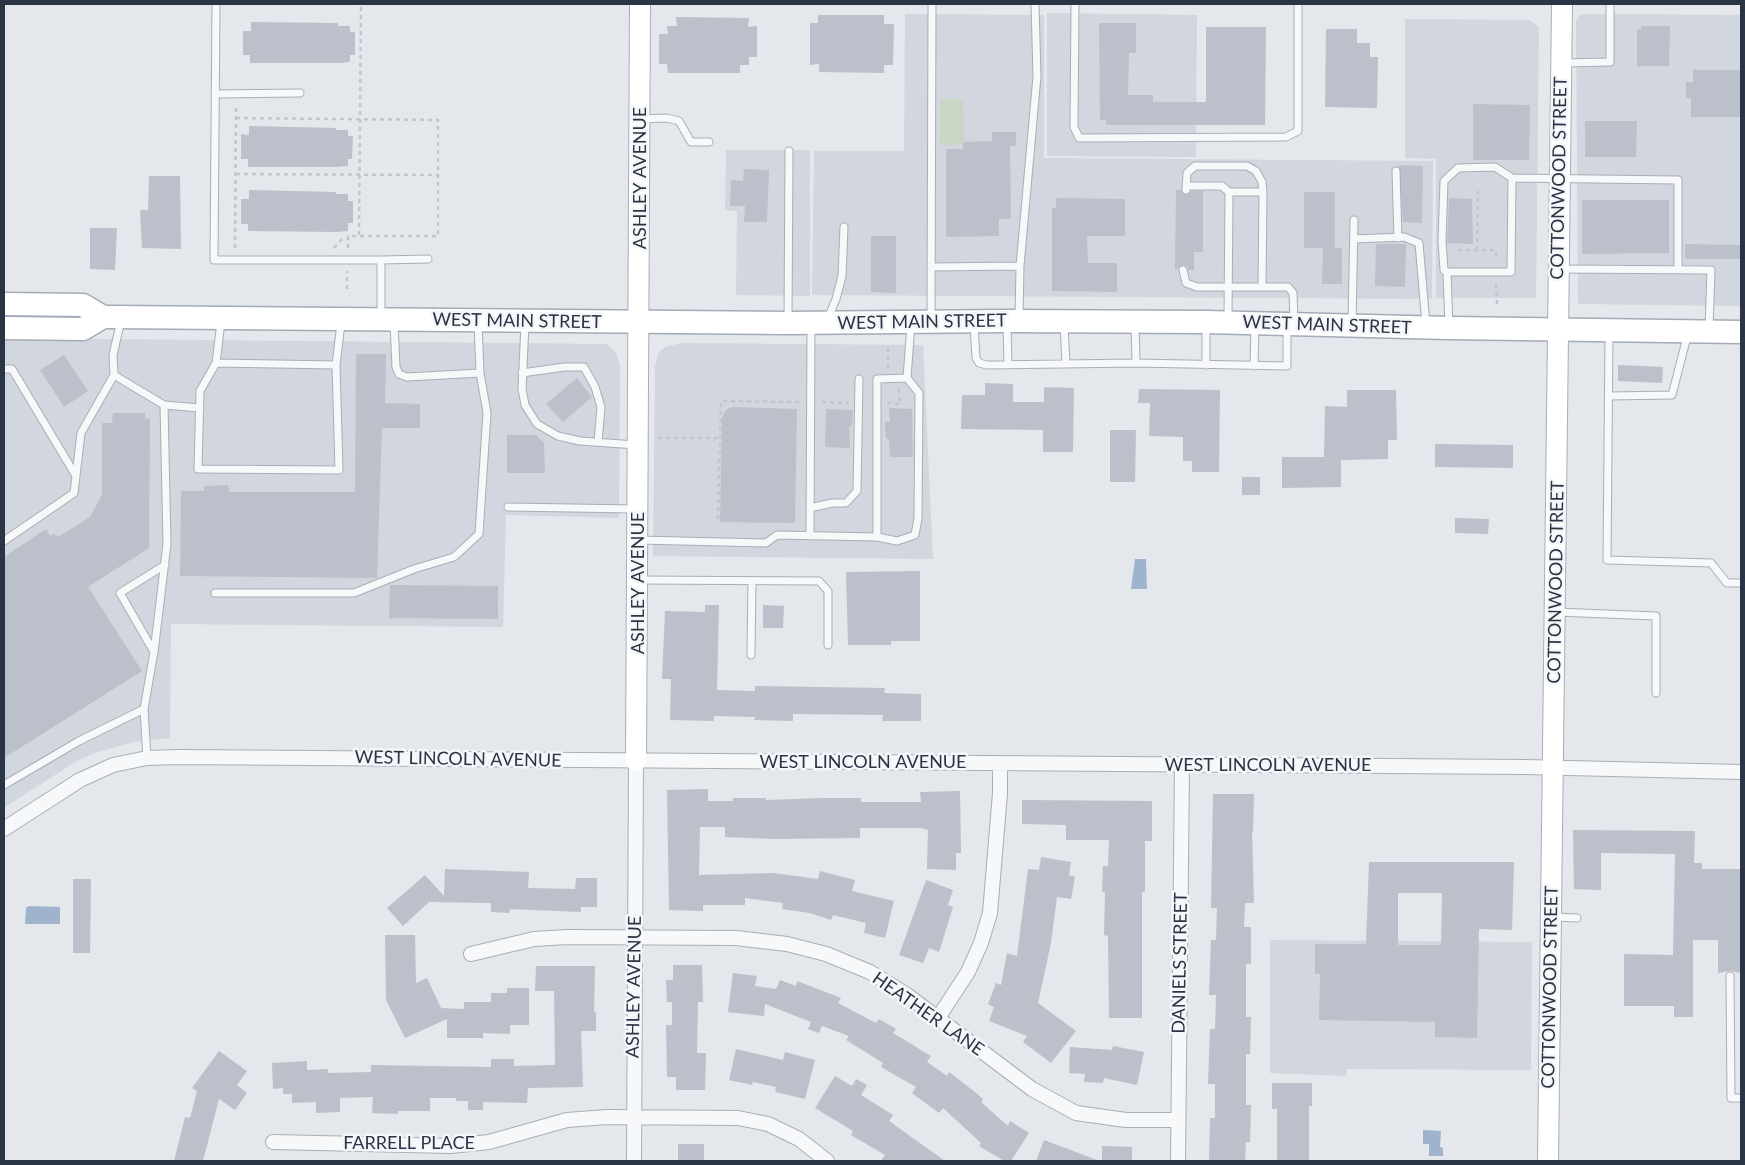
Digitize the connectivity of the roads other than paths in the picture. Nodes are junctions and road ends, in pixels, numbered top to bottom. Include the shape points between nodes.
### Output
1 (216, 4) edge
2 (640, 4) edge
3 (932, 4) edge
4 (1035, 4) edge
5 (1075, 4) edge
6 (1298, 4) edge
7 (1562, 4) edge
8 (1610, 4) edge
9 (1561, 62) junction
10 (300, 93) dead end
11 (215, 94) junction
12 (641, 119) junction
13 (709, 142) dead end
14 (789, 151) dead end
15 (1396, 171) dead end
16 (1559, 177) junction
17 (1512, 178) junction
18 (1230, 192) junction
19 (1264, 192) junction
20 (1354, 220) dead end
21 (844, 227) dead end
22 (1398, 238) junction
23 (1354, 239) junction
24 (381, 260) junction
25 (428, 260) dead end
26 (1020, 266) junction
27 (931, 267) junction
28 (1558, 269) junction
29 (1182, 270) dead end
30 (1678, 270) junction
31 (1448, 272) junction
32 (1228, 286) junction
33 (1262, 287) junction
34 (4, 304) edge
35 (112, 317) junction
36 (221, 318) junction
37 (341, 319) junction
38 (388, 320) junction
39 (478, 321) junction
40 (525, 321) junction
41 (974, 321) junction
42 (1013, 321) junction
43 (1064, 321) junction
44 (1134, 321) junction
45 (640, 322) junction
46 (921, 322) junction
47 (1217, 322) junction
48 (788, 323) junction
49 (818, 323) junction
50 (1255, 323) junction
51 (1291, 324) junction
52 (1352, 326) junction
53 (4, 328) edge
54 (1426, 328) junction
55 (1449, 328) junction
56 (1558, 330) junction
57 (1609, 330) junction
58 (1699, 331) junction
59 (1741, 332) edge
60 (216, 363) junction
61 (1136, 363) junction
62 (1008, 364) junction
63 (1066, 364) junction
64 (1206, 364) junction
65 (336, 365) junction
66 (1254, 366) junction
67 (4, 370) edge
68 (480, 373) junction
69 (522, 373) junction
70 (114, 375) junction
71 (908, 378) junction
72 (859, 379) dead end
73 (1609, 396) junction
74 (164, 405) junction
75 (200, 408) junction
76 (598, 442) junction
77 (639, 446) junction
78 (76, 476) junction
79 (508, 507) dead end
80 (810, 508) junction
81 (638, 509) junction
82 (810, 536) junction
83 (877, 537) junction
84 (4, 540) edge
85 (638, 540) junction
86 (165, 565) junction
87 (638, 580) junction
88 (752, 581) junction
89 (1741, 583) edge
90 (216, 593) dead end
91 (1556, 612) junction
92 (828, 645) dead end
93 (154, 652) junction
94 (751, 655) dead end
95 (1656, 693) dead end
96 (144, 709) junction
97 (147, 758) junction
98 (636, 761) junction
99 (1000, 763) junction
100 (1182, 765) junction
101 (1552, 768) junction
102 (1741, 772) edge
103 (4, 785) edge
104 (4, 829) edge
105 (1551, 917) junction
106 (1577, 918) dead end
107 (634, 938) junction
108 (471, 954) dead end
109 (1730, 976) dead end
110 (938, 1018) junction
111 (1741, 1098) edge
112 (633, 1117) junction
113 (1178, 1120) junction
114 (272, 1142) dead end
115 (634, 1161) edge
116 (827, 1161) edge
117 (1178, 1161) edge
118 (1548, 1161) edge

1 - 11 lane
2 - 12 street, ASHLEY AVENUE
3 - 27 lane
4 - 26 lane via 1035,119
5 - 6 lane via 1074,127 1078,138 1088,138 1286,137 1298,130
7 - 9 street, COTTONWOOD STREET
8 - 9 lane via 1610,62
9 - 16 street, COTTONWOOD STREET
10 - 11 lane
11 - 24 lane via 214,260
12 - 13 lane via 679,121 691,142
12 - 45 street, ASHLEY AVENUE
14 - 48 lane
15 - 22 lane
16 - 17 lane
16 - 28 street, COTTONWOOD STREET
16 - 30 lane via 1678,180
17 - 31 lane via 1511,272
17 - 31 lane via 1495,167 1458,168 1444,180 1442,242 1444,270
18 - 19 lane
18 - 19 lane via 1222,186 1186,188 1187,173 1195,166 1247,166 1256,171
18 - 32 lane
19 - 33 lane
20 - 23 lane
21 - 49 lane via 842,276 836,299
22 - 23 lane
22 - 54 lane via 1404,237 1419,244
23 - 52 lane
24 - 25 lane
24 - 38 lane
26 - 27 lane
26 - 42 lane
27 - 46 lane
28 - 30 lane
28 - 56 street, COTTONWOOD STREET
29 - 32 lane via 1189,286
30 - 58 lane via 1711,270
31 - 55 lane
32 - 33 lane
32 - 47 lane
33 - 51 lane via 1291,289
34 - 35 main road, WEST MAIN STREET via 83,305
35 - 36 main road, WEST MAIN STREET
35 - 53 main road, WEST MAIN STREET via 83,329
35 - 70 lane
36 - 37 main road, WEST MAIN STREET
36 - 60 lane
37 - 38 main road, WEST MAIN STREET
37 - 65 lane
38 - 39 main road, WEST MAIN STREET
38 - 68 lane via 399,374 407,377
39 - 40 main road, WEST MAIN STREET
39 - 68 lane
40 - 45 main road, WEST MAIN STREET
40 - 69 lane
41 - 42 main road, WEST MAIN STREET
41 - 46 main road, WEST MAIN STREET
41 - 62 lane via 979,363
42 - 43 main road, WEST MAIN STREET
42 - 62 lane
43 - 44 main road, WEST MAIN STREET
43 - 63 lane
44 - 47 main road, WEST MAIN STREET
44 - 61 lane
45 - 48 main road, WEST MAIN STREET
45 - 77 street, ASHLEY AVENUE
46 - 49 main road, WEST MAIN STREET
46 - 71 lane
47 - 50 main road, WEST MAIN STREET
47 - 64 lane
48 - 49 main road, WEST MAIN STREET
49 - 80 lane via 811,402
50 - 51 main road, WEST MAIN STREET
50 - 66 lane
51 - 52 main road, WEST MAIN STREET
51 - 66 lane via 1287,366
52 - 54 main road, WEST MAIN STREET
54 - 55 main road, WEST MAIN STREET
55 - 56 main road, WEST MAIN STREET
56 - 57 main road, WEST MAIN STREET
56 - 91 street, COTTONWOOD STREET
57 - 58 main road, WEST MAIN STREET
57 - 73 lane
58 - 59 main road, WEST MAIN STREET
58 - 73 lane via 1672,395
60 - 65 lane
60 - 75 lane via 200,391
61 - 63 lane
61 - 64 lane
62 - 63 lane
64 - 66 lane
65 - 75 lane via 339,470 198,469
67 - 78 lane via 12,369
68 - 90 lane via 487,414 479,534 454,557 354,593
69 - 76 lane via 525,405 538,424 558,436
69 - 76 lane via 584,367 601,407
70 - 74 lane
70 - 78 lane via 81,432
71 - 83 lane via 877,379
71 - 83 lane via 919,393 918,518 915,535 897,541
72 - 80 lane via 857,491 846,503
73 - 89 lane via 1607,560 1711,563 1726,583
74 - 75 lane
74 - 86 lane
76 - 77 lane
77 - 81 street, ASHLEY AVENUE
78 - 84 lane via 74,493
79 - 81 lane
80 - 82 lane
81 - 85 street, ASHLEY AVENUE
82 - 83 lane
82 - 85 lane via 777,535 766,543
85 - 87 street, ASHLEY AVENUE
86 - 93 lane
86 - 93 lane via 120,593
87 - 88 lane
87 - 98 street, ASHLEY AVENUE
88 - 92 lane via 818,581 828,591
88 - 94 lane
91 - 95 lane via 1656,616
91 - 101 street, COTTONWOOD STREET
93 - 96 lane
96 - 97 lane
96 - 103 lane via 79,740
97 - 98 street, WEST LINCOLN AVENUE
97 - 104 street, WEST LINCOLN AVENUE via 113,765 80,780
98 - 99 street, WEST LINCOLN AVENUE
98 - 107 street, ASHLEY AVENUE
99 - 100 street, WEST LINCOLN AVENUE
99 - 110 street via 990,913 968,972
100 - 101 street, WEST LINCOLN AVENUE
100 - 113 street, DANIELS STREET
101 - 102 street, WEST LINCOLN AVENUE
101 - 105 street, COTTONWOOD STREET
105 - 106 lane
105 - 118 street, COTTONWOOD STREET
107 - 108 street, HEATHER LANE via 534,939
107 - 110 street, HEATHER LANE via 736,938 787,944 826,954 870,972
107 - 112 street, ASHLEY AVENUE
109 - 111 lane via 1731,1098
110 - 113 street, HEATHER LANE via 1032,1090 1076,1113 1126,1120
112 - 114 street, FARRELL PLACE via 567,1120 488,1142 451,1146
112 - 115 street, ASHLEY AVENUE
112 - 116 street, FARRELL PLACE via 738,1118 768,1124 799,1139
113 - 117 street, DANIELS STREET

